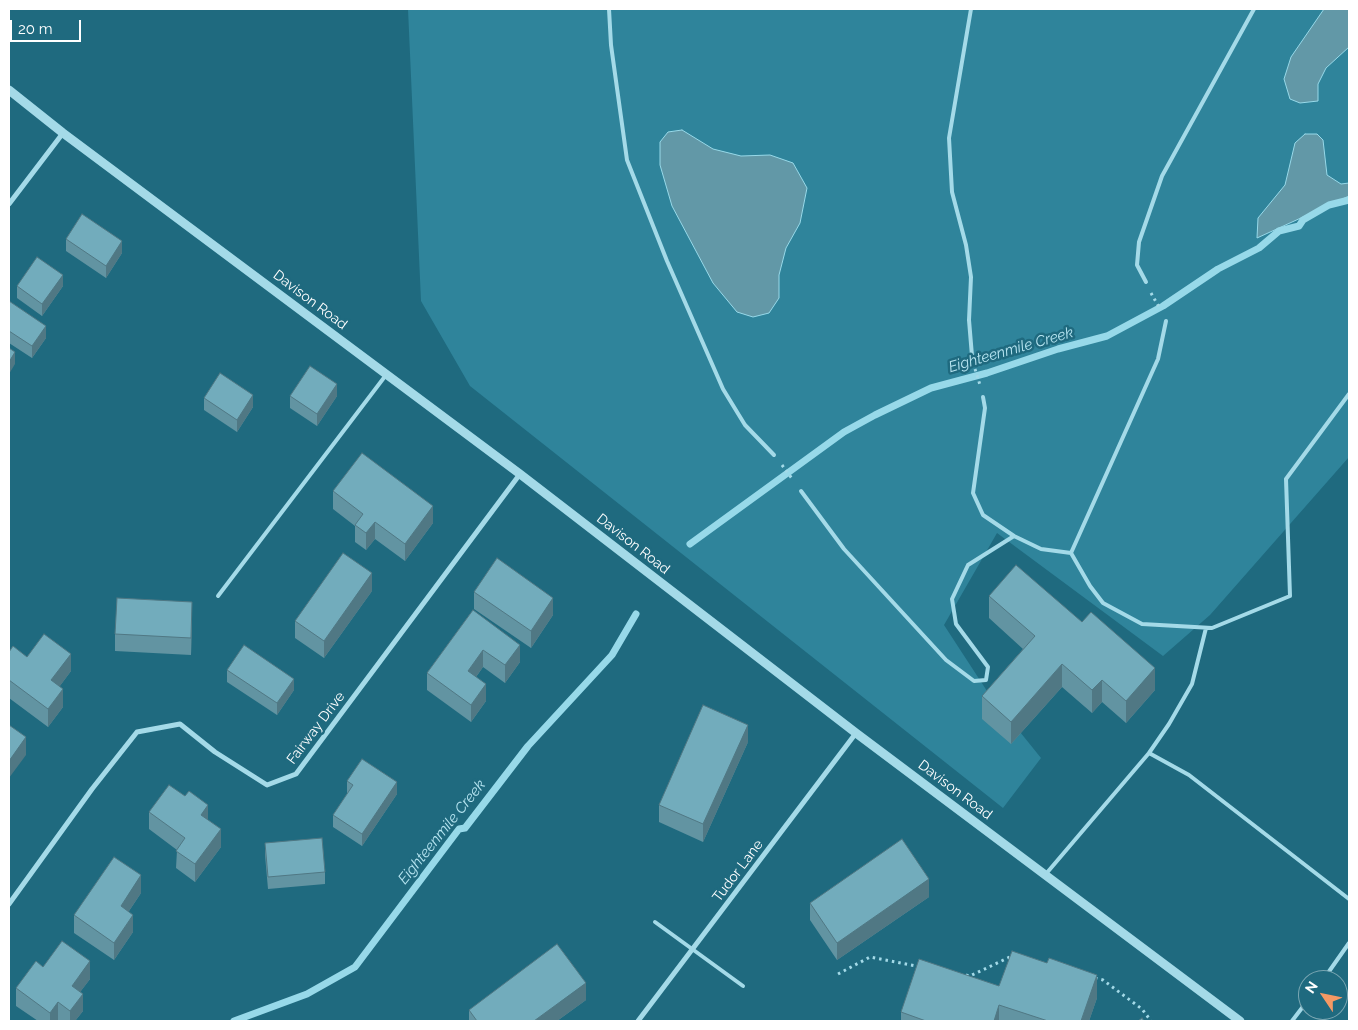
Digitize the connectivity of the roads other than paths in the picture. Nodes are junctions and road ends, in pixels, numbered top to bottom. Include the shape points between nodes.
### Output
1 (609, 9) edge
2 (970, 9) edge
3 (1254, 9) edge
4 (9, 90) edge
5 (63, 133) junction
6 (9, 204) edge
7 (1146, 282) road end
8 (1166, 321) road end
9 (972, 356) road end
10 (386, 374) junction
11 (1349, 394) edge
12 (983, 397) road end
13 (774, 455) road end
14 (520, 474) junction
15 (801, 491) road end
16 (1014, 536) junction
17 (1071, 553) junction
18 (218, 596) dead end
19 (1206, 628) junction
20 (856, 734) junction
21 (1149, 753) junction
22 (1045, 875) junction
23 (1349, 899) edge
24 (9, 904) edge
25 (655, 922) dead end
26 (1349, 943) edge
27 (692, 949) junction
28 (1329, 970) edge
29 (743, 986) dead end
30 (638, 1021) edge
31 (1240, 1021) edge

1 - 13 lane via 627,160 723,389 745,425
2 - 9 lane via 949,138 952,192 971,277 969,320
3 - 7 lane via 1162,176 1139,242 1137,265
4 - 5 street, Davison Road
5 - 6 street
5 - 10 street, Davison Road
8 - 17 lane via 1158,359
10 - 14 street, Davison Road
10 - 18 lane
11 - 19 lane via 1286,479 1290,596
12 - 16 lane via 973,493 983,516
14 - 20 street, Davison Road
14 - 24 street, Fairway Drive via 296,774 267,785 215,752 180,724 137,732
15 - 16 lane via 844,549 946,660 974,681 986,680 988,666 956,624 952,599 968,565
16 - 17 lane via 1041,549
17 - 19 lane via 1103,602 1142,624
19 - 21 lane via 1192,684
20 - 22 street, Davison Road
20 - 27 street, Tudor Lane
21 - 22 lane
21 - 23 lane via 1188,775
22 - 31 street, Davison Road
25 - 27 lane
26 - 28 lane
27 - 29 lane
27 - 30 street, Tudor Lane

